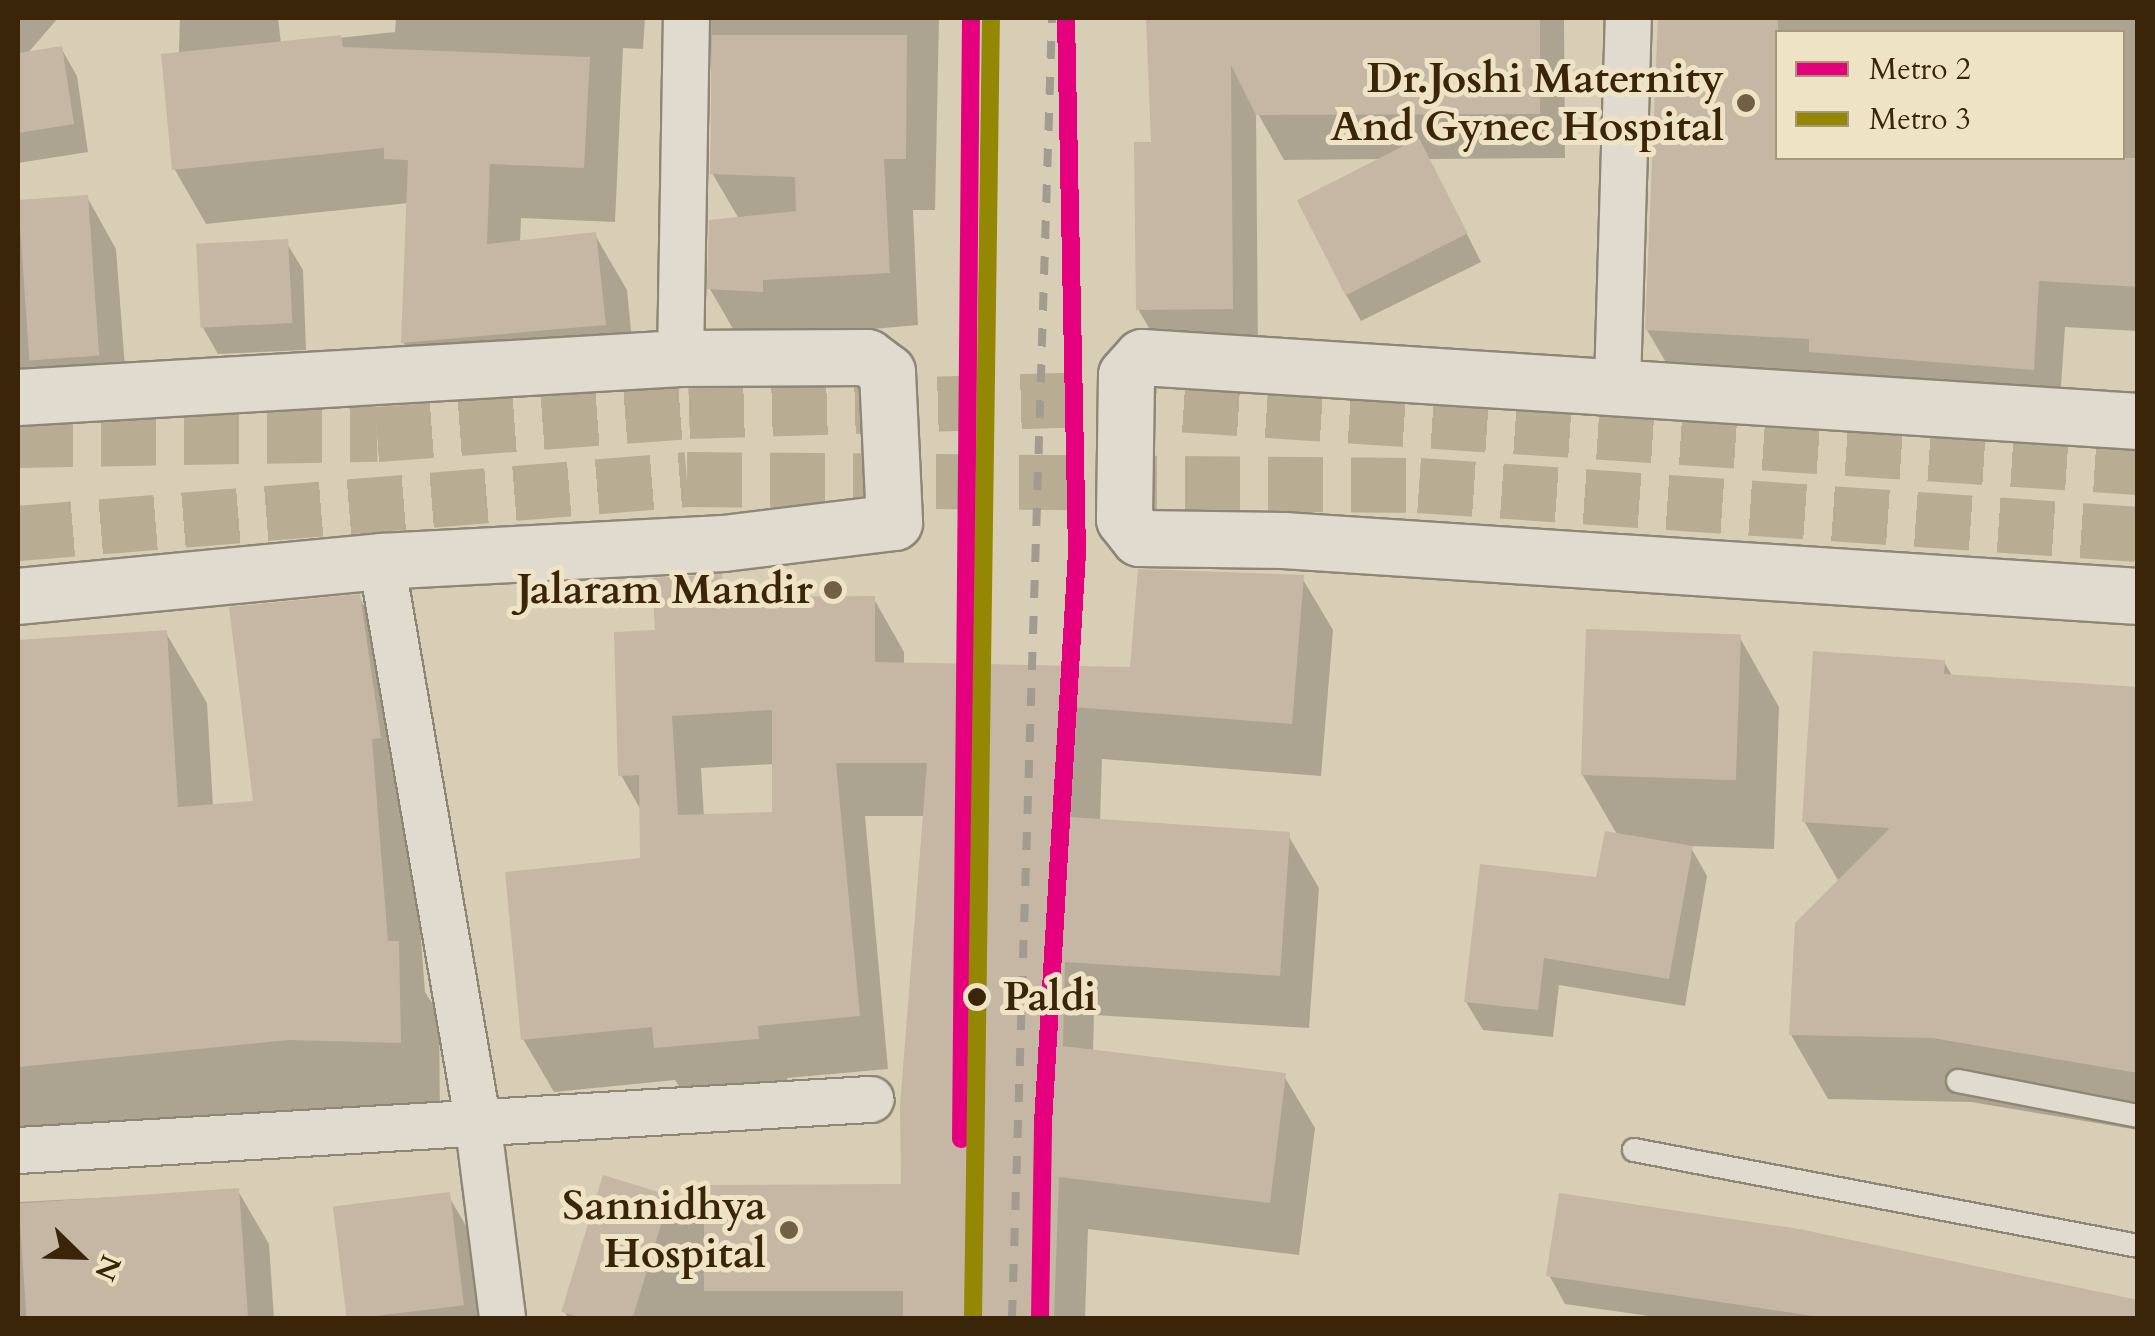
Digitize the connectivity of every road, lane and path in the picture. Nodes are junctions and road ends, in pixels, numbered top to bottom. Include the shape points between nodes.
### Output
1 (686, 18) edge
2 (1628, 18) edge
3 (680, 358) junction
4 (1617, 383) junction
5 (18, 397) edge
6 (2138, 421) edge
7 (381, 561) junction
8 (18, 596) edge
9 (2138, 596) edge
10 (1958, 1080) dead end
11 (870, 1099) dead end
12 (2138, 1116) edge
13 (477, 1118) junction
14 (18, 1150) edge
15 (1634, 1150) dead end
16 (2138, 1246) edge
17 (502, 1318) edge

1 - 3 street
2 - 4 street
3 - 5 street
3 - 7 street via 876,359 887,372 894,523 722,543
4 - 6 street
4 - 9 street via 1142,357 1126,375 1126,528 1139,538 1283,540
7 - 8 street
7 - 13 street
10 - 12 lane
11 - 13 street
13 - 14 street
13 - 17 street
15 - 16 lane

